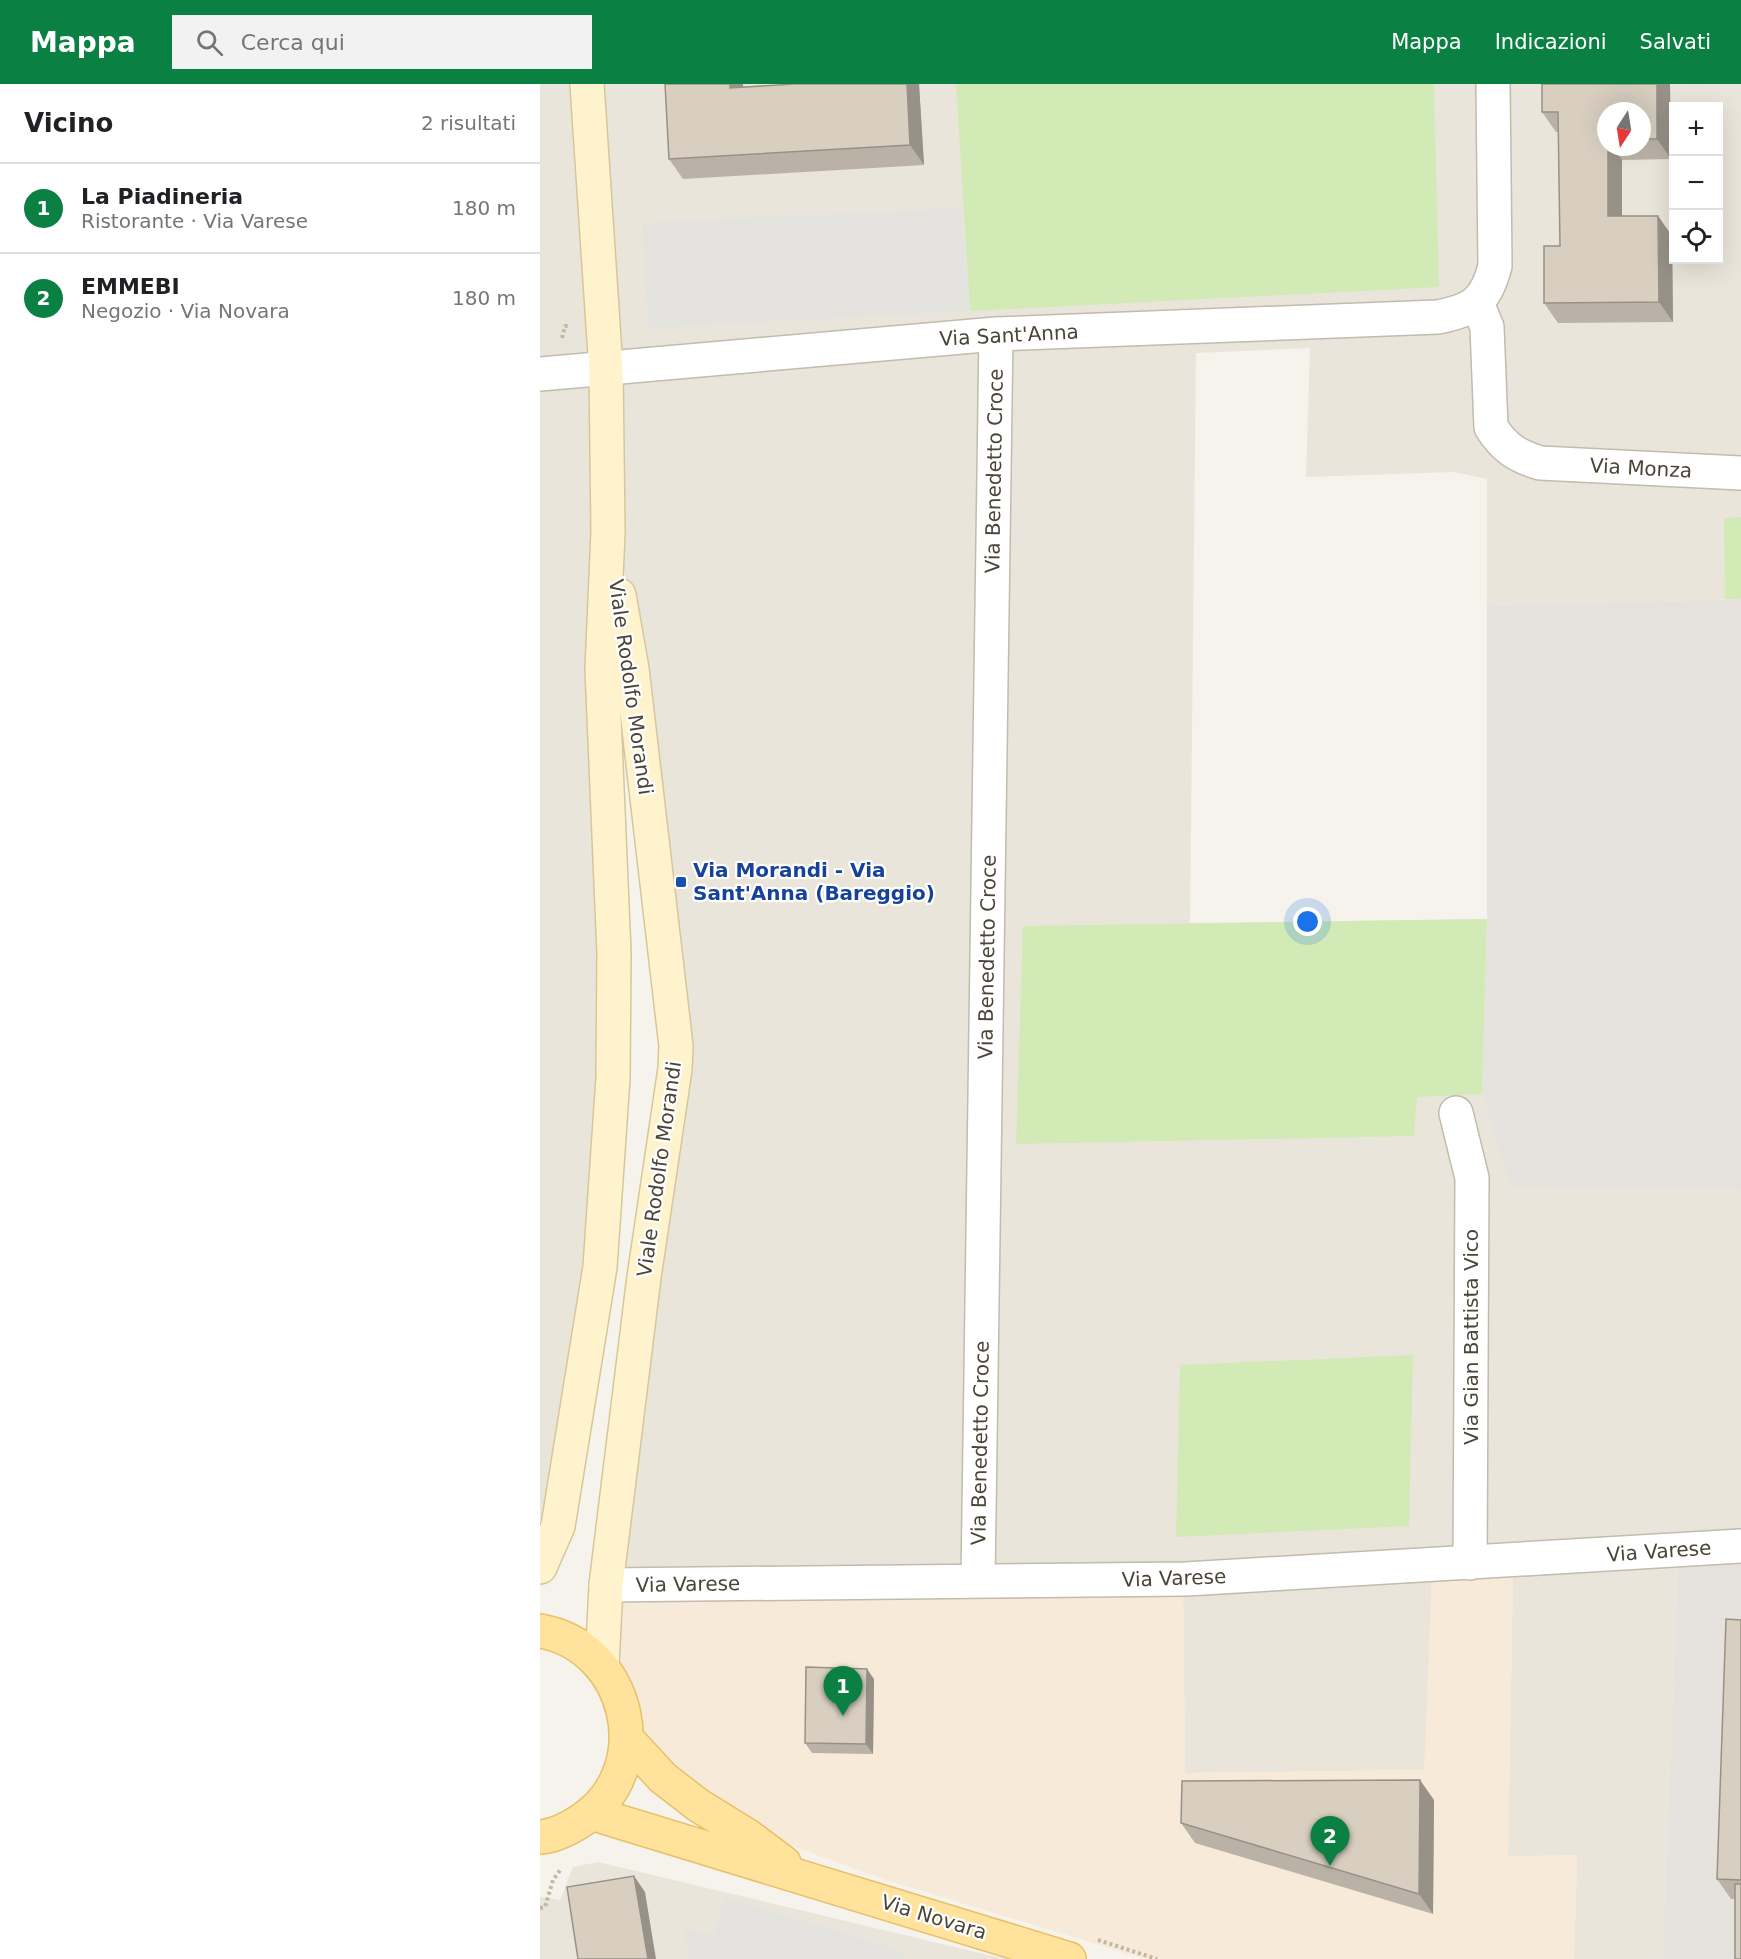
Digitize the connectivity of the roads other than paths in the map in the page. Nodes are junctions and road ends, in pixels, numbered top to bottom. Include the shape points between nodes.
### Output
1 (587, 84) edge
2 (1492, 84) edge
3 (1477, 303) junction
4 (996, 334) junction
5 (606, 370) junction
6 (540, 374) edge
7 (1741, 473) edge
8 (608, 532) junction
9 (1456, 1113) dead end
10 (563, 1493) junction
11 (540, 1532) edge
12 (1741, 1546) edge
13 (1470, 1563) junction
14 (540, 1567) edge
15 (978, 1581) junction
16 (606, 1585) junction
17 (540, 1631) edge
18 (602, 1665) junction
19 (627, 1739) junction
20 (591, 1813) junction
21 (541, 1838) edge
22 (800, 1875) junction
23 (1079, 1948) edge

1 - 5 street, Viale Rodolfo Morandi
2 - 3 street via 1495,266 1490,286
3 - 4 street, Via Sant'Anna via 1459,313 1438,317
3 - 7 street, Via Monza via 1487,327 1491,427 1499,441 1516,455 1540,463
4 - 5 street, Via Sant'Anna via 632,364
4 - 15 street, Via Benedetto Croce
5 - 6 street, Via Sant'Anna
5 - 8 street, Viale Rodolfo Morandi
8 - 10 street, Viale Rodolfo Morandi via 602,669 614,953 613,1078 600,1267
8 - 16 street, Viale Rodolfo Morandi via 632,669 676,1046
9 - 13 street, Via Gian Battista Vico via 1472,1178
10 - 11 street via 551,1520
10 - 14 street, Viale Rodolfo Morandi via 558,1526
12 - 13 street, Via Varese
13 - 15 street, Via Varese via 1186,1579
15 - 16 street, Via Varese
16 - 18 street, Viale Rodolfo Morandi
17 - 18 main road via 580,1646
18 - 19 main road via 617,1687 625,1712
19 - 20 main road via 622,1767 610,1792
19 - 22 main road, Via Novara via 663,1778
20 - 21 main road via 570,1828
20 - 22 main road, Via Novara
22 - 23 main road, Via Novara

